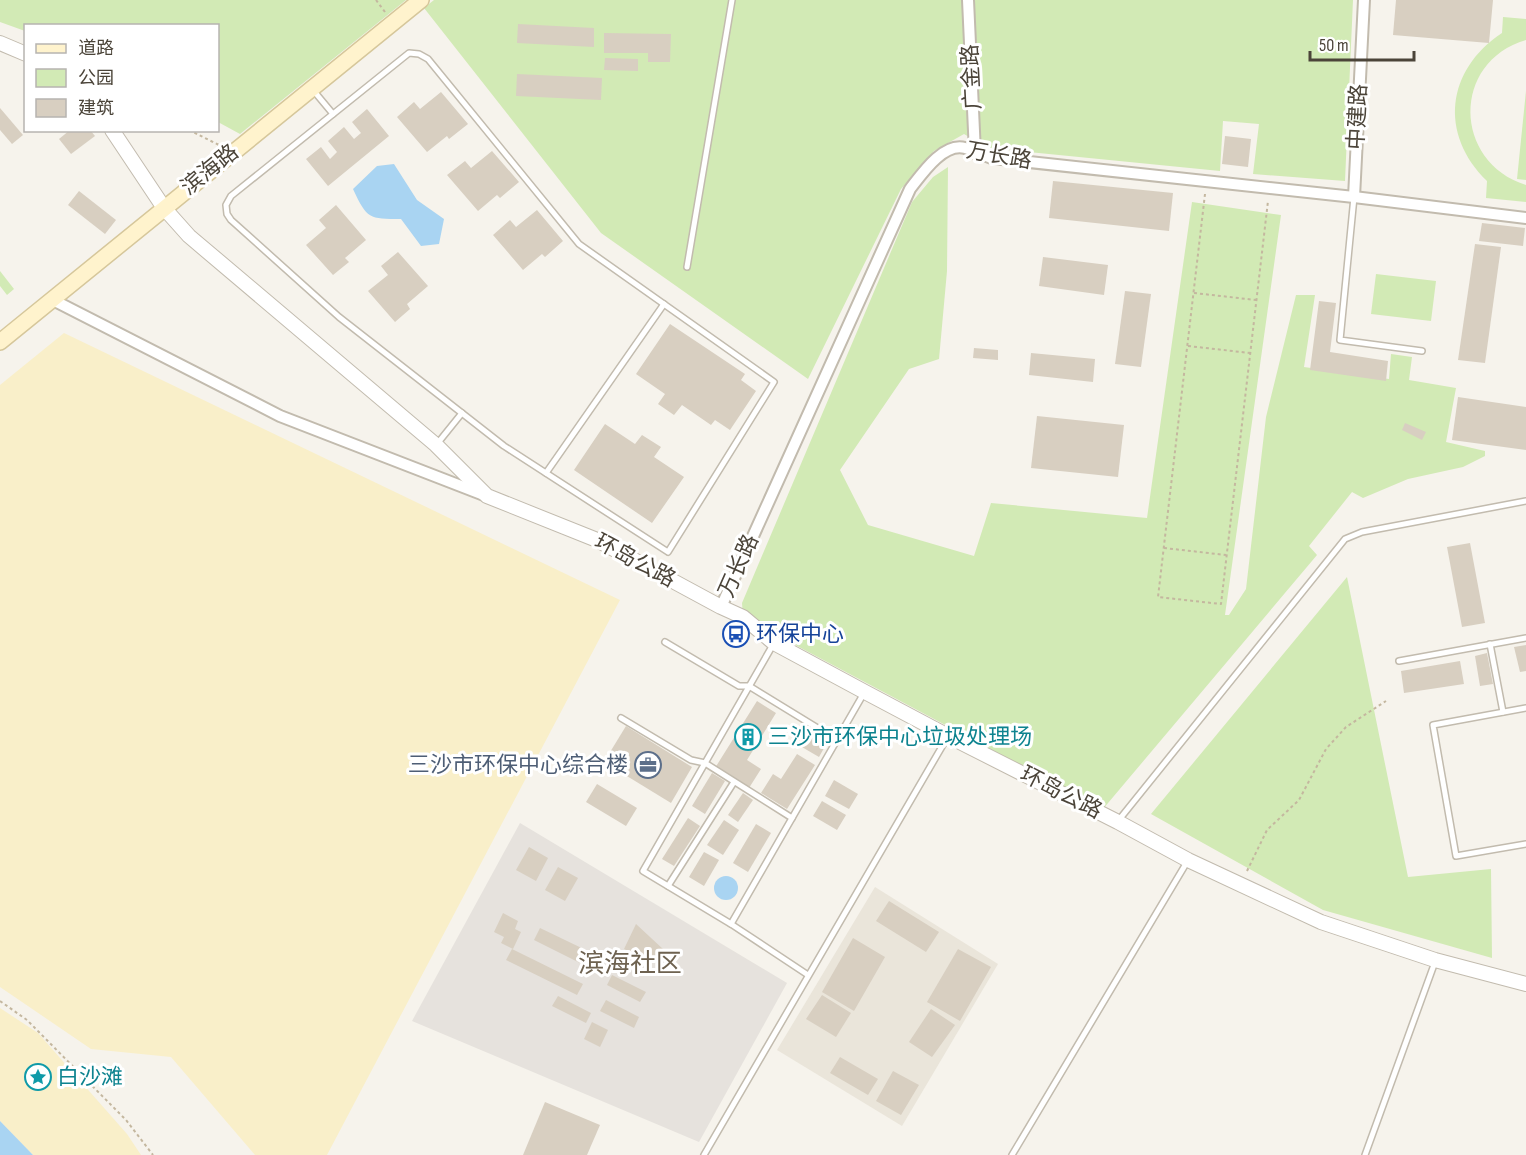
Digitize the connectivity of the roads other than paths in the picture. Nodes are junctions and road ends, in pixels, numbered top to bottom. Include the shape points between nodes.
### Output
1 (421, 0) edge
2 (732, 0) edge
3 (968, 0) edge
4 (1364, 0) edge
5 (0, 43) edge
6 (24, 53) edge
7 (312, 88) junction
8 (333, 114) junction
9 (113, 132) edge
10 (975, 153) junction
11 (1354, 197) junction
12 (164, 208) junction
13 (1526, 218) edge
14 (687, 267) dead end
15 (52, 300) junction
16 (664, 304) junction
17 (0, 342) edge
18 (1422, 351) dead end
19 (462, 413) junction
20 (436, 445) junction
21 (546, 473) junction
22 (487, 496) junction
23 (1526, 501) edge
24 (721, 607) junction
25 (1526, 638) edge
26 (665, 642) dead end
27 (774, 643) junction
28 (1490, 644) junction
29 (1399, 662) dead end
30 (749, 686) junction
31 (865, 692) junction
32 (1526, 708) edge
33 (1503, 712) junction
34 (621, 718) dead end
35 (948, 736) junction
36 (837, 740) junction
37 (705, 764) junction
38 (734, 782) junction
39 (792, 818) junction
40 (1118, 822) junction
41 (1526, 844) edge
42 (1188, 860) junction
43 (668, 886) junction
44 (731, 924) junction
45 (1435, 960) junction
46 (808, 975) junction
47 (1526, 984) edge
48 (704, 1155) edge
49 (1012, 1155) edge
50 (1365, 1155) edge

1 - 7 main road, 滨海路
2 - 14 lane
3 - 10 street, 广金路
4 - 11 street, 中建路
5 - 6 street
7 - 8 lane
7 - 12 main road, 滨海路
8 - 16 lane via 409,53 428,59 579,244
8 - 19 lane via 231,196 227,214 339,317
9 - 12 street
10 - 11 street, 万长路 via 992,158
10 - 24 street, 万长路 via 963,147 950,149 931,162 910,189
11 - 13 street, 万长路
11 - 18 lane via 1340,340
12 - 15 main road, 滨海路
12 - 20 street via 189,236
15 - 17 main road, 滨海路
15 - 22 street via 280,416
16 - 21 lane
16 - 21 lane via 774,382 668,552
19 - 20 lane
19 - 21 lane
20 - 22 street
22 - 24 street, 环岛公路 via 597,540
23 - 40 lane via 1362,532 1345,539
24 - 27 street, 环岛公路 via 743,617
25 - 28 lane
26 - 30 lane via 739,686
27 - 30 lane
27 - 31 street, 环岛公路
28 - 29 lane
28 - 33 lane
30 - 36 lane
30 - 37 lane
31 - 35 street, 环岛公路
31 - 36 lane
32 - 33 lane
33 - 41 lane via 1433,726 1456,856
34 - 37 lane via 691,760
35 - 40 street, 环岛公路
35 - 46 lane
36 - 39 lane
37 - 38 lane
37 - 43 lane via 643,871
38 - 39 lane
38 - 43 lane
39 - 44 lane
40 - 42 street, 环岛公路
42 - 45 street, 环岛公路 via 1321,922
42 - 49 lane
43 - 44 lane
44 - 46 lane
45 - 47 street, 环岛公路
45 - 50 lane
46 - 48 lane

